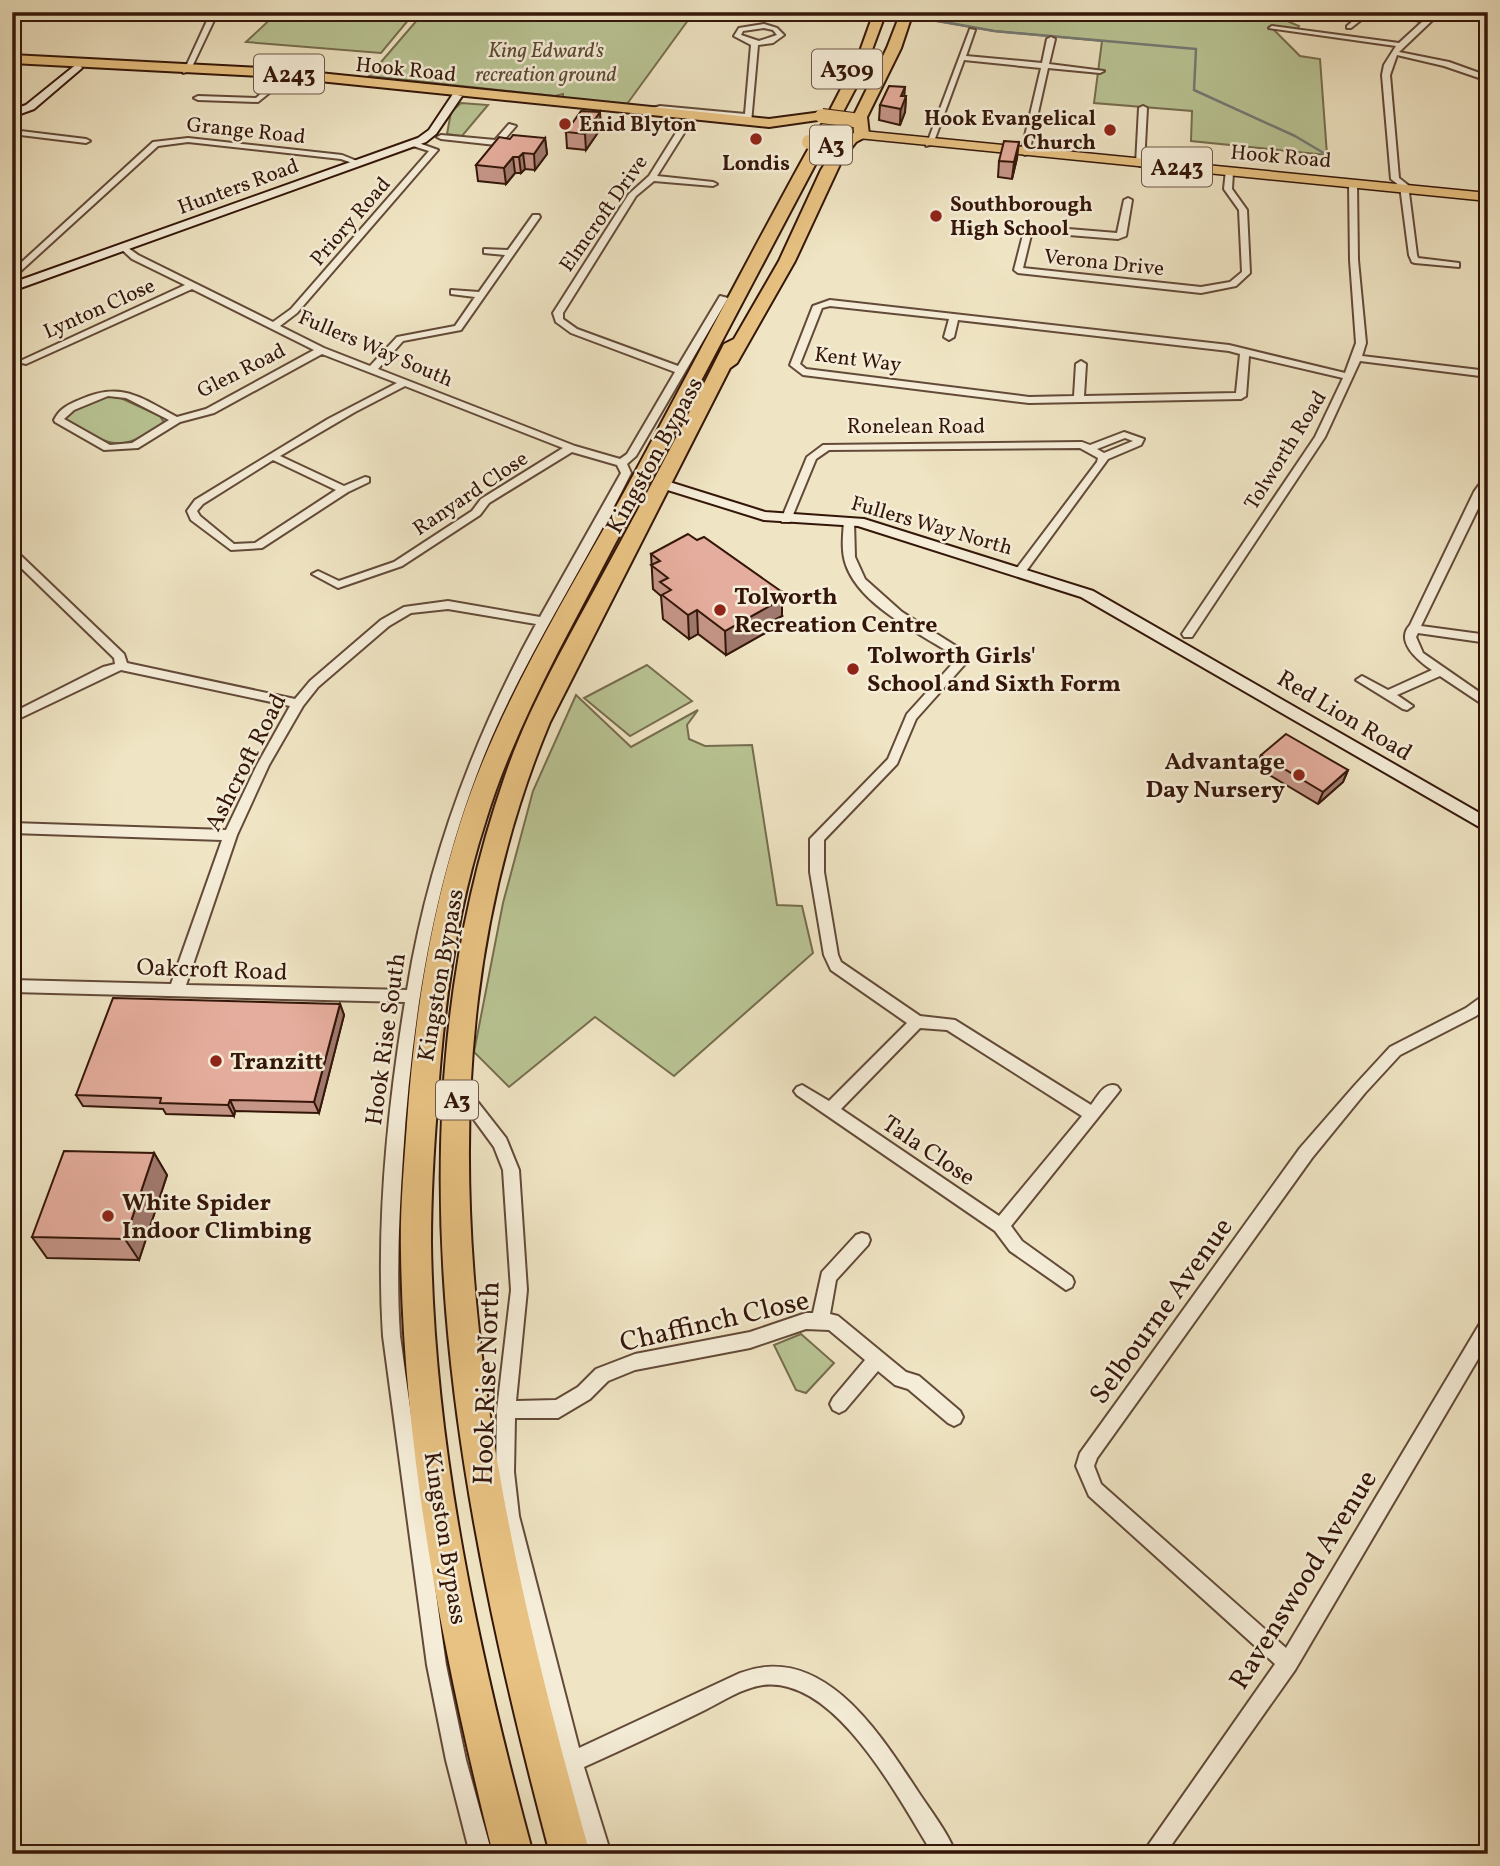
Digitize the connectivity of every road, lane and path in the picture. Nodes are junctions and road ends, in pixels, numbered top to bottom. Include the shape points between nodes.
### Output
1 (215, 12) edge
2 (867, 12) edge
3 (880, 12) edge
4 (891, 12) edge
5 (907, 12) edge
6 (1438, 12) edge
7 (1429, 20) junction
8 (1349, 27) dead end
9 (1272, 28) dead end
10 (972, 30) dead end
11 (883, 39) joint
12 (1051, 39) dead end
13 (755, 43) junction
14 (1399, 49) junction
15 (963, 58) junction
16 (12, 61) edge
17 (78, 66) junction
18 (1045, 66) junction
19 (187, 69) junction
20 (1100, 71) dead end
21 (284, 78) junction
22 (1488, 79) edge
23 (457, 96) junction
24 (198, 98) dead end
25 (1143, 108) dead end
26 (649, 112) junction
27 (12, 115) edge
28 (812, 118) junction
29 (689, 119) junction
30 (749, 119) junction
31 (12, 123) edge
32 (512, 126) dead end
33 (12, 132) edge
34 (853, 132) junction
35 (437, 138) junction
36 (932, 138) junction
37 (802, 139) junction
38 (86, 141) dead end
39 (413, 144) junction
40 (1025, 153) junction
41 (358, 163) junction
42 (1140, 163) junction
43 (1229, 172) junction
44 (652, 178) junction
45 (713, 184) dead end
46 (1353, 184) junction
47 (1404, 188) junction
48 (1488, 197) edge
49 (1128, 200) dead end
50 (521, 216) dead end
51 (124, 248) junction
52 (773, 248) junction
53 (487, 251) dead end
54 (510, 253) junction
55 (1456, 265) dead end
56 (13, 283) edge
57 (191, 286) junction
58 (454, 292) dead end
59 (482, 295) junction
60 (723, 298) junction
61 (954, 317) junction
62 (274, 326) junction
63 (949, 337) dead end
64 (321, 350) junction
65 (1245, 352) junction
66 (1357, 358) junction
67 (23, 362) dead end
68 (1081, 364) dead end
69 (682, 370) junction
70 (372, 371) junction
71 (1488, 374) edge
72 (1350, 377) junction
73 (404, 383) junction
74 (712, 388) junction
75 (1079, 399) junction
76 (673, 419) junction
77 (176, 420) junction
78 (571, 447) junction
79 (1091, 448) junction
80 (274, 457) junction
81 (1104, 457) junction
82 (621, 463) junction
83 (365, 480) dead end
84 (1488, 480) edge
85 (663, 484) junction
86 (344, 490) junction
87 (786, 520) junction
88 (849, 521) junction
89 (12, 553) edge
90 (1020, 572) junction
91 (318, 574) dead end
92 (545, 622) junction
93 (1412, 628) junction
94 (1488, 639) edge
95 (1183, 640) junction
96 (121, 666) junction
97 (1439, 672) junction
98 (1362, 680) dead end
99 (1387, 695) junction
100 (298, 704) junction
101 (1488, 704) edge
102 (1407, 705) dead end
103 (12, 718) edge
104 (1488, 826) edge
105 (12, 828) edge
106 (230, 835) junction
107 (12, 986) edge
108 (177, 989) junction
109 (411, 996) junction
110 (1488, 998) edge
111 (917, 1021) junction
112 (458, 1088) junction
113 (1112, 1090) dead end
114 (802, 1091) dead end
115 (830, 1111) junction
116 (1092, 1114) junction
117 (1001, 1226) junction
118 (862, 1240) dead end
119 (1066, 1282) dead end
120 (820, 1320) junction
121 (1488, 1326) edge
122 (877, 1359) junction
123 (839, 1404) dead end
124 (506, 1410) junction
125 (954, 1417) dead end
126 (1288, 1662) junction
127 (572, 1762) junction
128 (481, 1854) edge
129 (513, 1854) edge
130 (570, 1854) edge
131 (600, 1854) edge
132 (946, 1854) edge
133 (1152, 1854) edge

1 - 19 street
2 - 28 highway, A309 via 844,75
3 - 52 highway, A3 via 865,57
4 - 11 highway, A3
5 - 34 highway, A309
6 - 7 street
7 - 8 street via 1372,13
7 - 14 street
9 - 14 street
10 - 15 street
11 - 52 highway, A3
12 - 18 street
13 - 13 street via 740,39 737,32 764,26 782,36
13 - 30 street
14 - 22 street
14 - 47 street via 1386,67 1386,75 1395,179
15 - 18 street
15 - 36 street
16 - 17 highway, Hook Road
16 - 19 highway, Hook Road / A243
17 - 19 highway, Hook Road
17 - 27 street via 30,107
18 - 20 street
18 - 40 street
19 - 21 highway, Hook Road
19 - 26 highway, Hook Road / A243
21 - 23 highway, Hook Road
21 - 24 street via 258,100
23 - 29 highway, Hook Road
23 - 35 street via 444,109
25 - 42 street
26 - 29 highway, Hook Road / A243
26 - 30 street via 660,108
27 - 31 street
28 - 30 highway, A243 via 783,123
28 - 34 highway, A243, bridge
28 - 37 highway via 793,126
29 - 30 highway, A243
29 - 37 highway, Hook Road
29 - 44 street, Elmcroft Drive
32 - 35 street via 501,144
33 - 38 street
34 - 36 main road, Hook Road / A243
34 - 37 highway, A243, bridge
34 - 74 highway via 764,304
35 - 39 street, Hunters Road
36 - 40 main road, Hook Road / A243
37 - 60 highway via 801,153
39 - 41 street, Hunters Road
39 - 62 street, Priory Road via 434,150 294,311
40 - 42 main road, Hook Road / A243
41 - 51 street, Hunters Road
41 - 56 street, Grange Road via 342,157 188,140 156,144
42 - 43 main road, Hook Road / A243
43 - 46 main road, Hook Road / A243
43 - 49 street, Verona Drive via 1228,189 1243,210 1246,273 1233,284 1192,289 1018,270 1027,233 1044,230 1118,236 1123,234
44 - 45 street
44 - 69 street, Elmcroft Drive via 634,194 597,250 561,305 559,320 574,331
46 - 47 main road, Hook Road / A243
46 - 66 street, Tolworth Road via 1361,343
47 - 48 main road, Hook Road / A243
47 - 55 street via 1415,260
50 - 54 street via 535,218
51 - 56 street, Hunters Road
51 - 57 street, Fullers Way South
52 - 74 highway, Kingston Bypass / A3
52 - 76 highway, Kingston Bypass / A3
53 - 54 street
54 - 59 street
57 - 62 street, Fullers Way South
57 - 67 street, Lynton Close
58 - 59 street
59 - 70 street via 458,328 400,339
60 - 69 street, Hook Rise South
60 - 76 highway
61 - 63 street
61 - 65 street, Kent Way
61 - 75 street, Kent Way via 823,303 795,365 803,372 1011,399
62 - 64 street, Fullers Way South
64 - 70 street, Fullers Way South
64 - 77 street, Glen Road via 210,411
65 - 72 street, Kent Way
65 - 75 street, Kent Way via 1241,396
66 - 71 street
66 - 72 street, Tolworth Road
68 - 75 street
69 - 82 street, Hook Rise South via 631,456
70 - 73 street, Fullers Way South
72 - 95 street, Tolworth Road via 1320,437
73 - 78 street, Fullers Way South
73 - 80 street
74 - 85 highway, Kingston Bypass / A3
76 - 129 highway, Kingston Bypass / A3 via 528,683 504,737 460,863 440,953 424,1070 416,1251 423,1383 441,1525 475,1711
77 - 77 street, Glen Road via 121,449 108,448 59,419 64,411 99,393 115,391
78 - 82 street, Fullers Way South
78 - 91 street, Ranyard Close via 485,501 476,513 432,542 338,585
79 - 81 street
79 - 81 street, Ronelean Road via 1124,435 1139,439
79 - 87 street, Ronelean Road via 827,447 812,457
80 - 86 street
80 - 86 street via 199,502 192,511 195,518 231,547 258,546
81 - 90 street
82 - 92 street, Hook Rise South via 626,473
83 - 86 street
84 - 93 street
85 - 87 street, Fullers Way North
85 - 112 highway, Kingston Bypass / A3 via 571,655 517,775 498,832 470,956
87 - 88 street, Fullers Way North
88 - 90 street, Fullers Way North
88 - 111 street via 848,553 862,583 954,650 960,663 911,717 894,761 822,831 816,854 822,914 836,966
89 - 96 street via 120,657
90 - 95 street, Fullers Way North via 1091,596
92 - 100 street, Ashcroft Road via 448,605 408,610 347,655
92 - 109 street, Hook Rise South via 504,698 468,781 442,865
93 - 94 street
93 - 97 street via 1411,643 1418,655
95 - 104 street, Red Lion Road
96 - 100 street
96 - 103 street
97 - 99 street
97 - 101 street
98 - 99 street
99 - 102 street
100 - 106 street, Ashcroft Road
105 - 106 street
106 - 108 street, Ashcroft Road
107 - 108 street, Oakcroft Road
108 - 109 street, Oakcroft Road
109 - 128 street, Hook Rise South via 397,1107 390,1318 432,1645 464,1797
110 - 126 street, Selbourne Avenue via 1471,1012 1395,1051 1360,1089 1306,1153 1089,1453 1085,1466 1096,1490
111 - 115 street
111 - 116 street via 950,1024
112 - 124 street, Hook Rise North via 500,1143 511,1170 519,1290
112 - 130 highway, Kingston Bypass / A3 via 455,1205 466,1377 492,1546 531,1721
113 - 116 street
114 - 115 street, Tala Close
115 - 117 street, Tala Close
116 - 117 street
117 - 119 street, Tala Close via 1016,1247
118 - 120 street via 828,1277
120 - 122 street, Chaffinch Close via 832,1322
120 - 124 street, Chaffinch Close via 750,1340 635,1362 602,1375 558,1409
121 - 126 street, Ravenswood Avenue
122 - 123 street
122 - 125 street, Chaffinch Close
124 - 127 street, Hook Rise North via 510,1516
126 - 133 street, Ravenswood Avenue
127 - 131 street, Hook Rise North
127 - 132 street via 765,1675 792,1676 833,1697 862,1729

